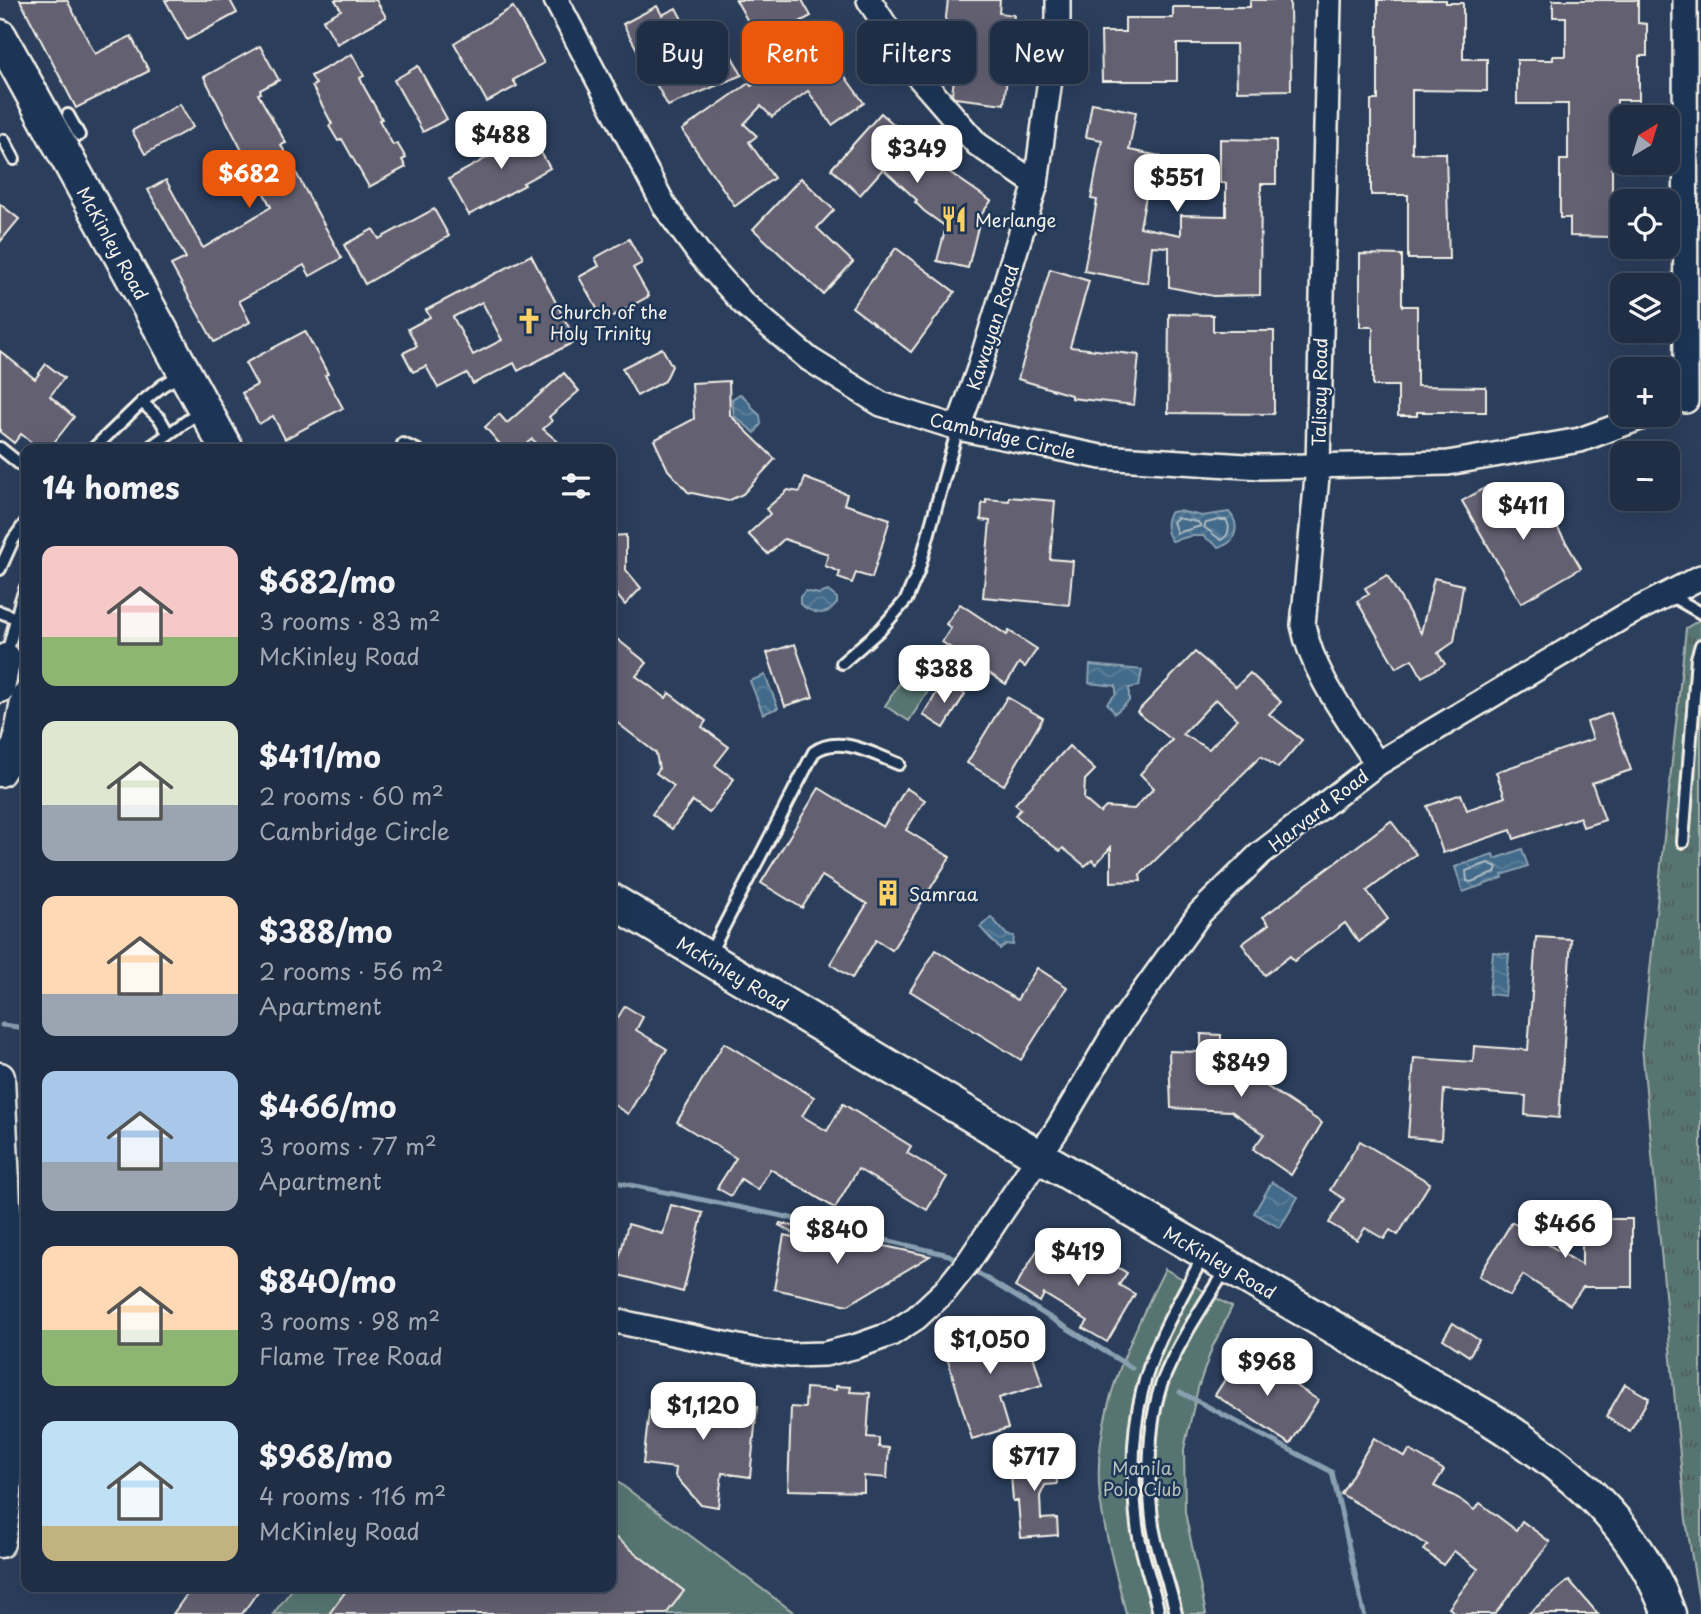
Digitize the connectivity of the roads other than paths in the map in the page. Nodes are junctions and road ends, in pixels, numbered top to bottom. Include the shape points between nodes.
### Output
1 (556, 0) edge
2 (869, 0) edge
3 (1058, 0) edge
4 (1329, 0) edge
5 (1685, 0) edge
6 (0, 36) edge
7 (68, 115) dead end
8 (79, 135) dead end
9 (4, 140) dead end
10 (14, 159) dead end
11 (1036, 184) junction
12 (184, 374) junction
13 (1685, 400) edge
14 (142, 402) junction
15 (203, 409) junction
16 (1614, 427) edge
17 (958, 428) junction
18 (168, 433) junction
19 (98, 444) edge
20 (154, 444) edge
21 (223, 444) edge
22 (0, 448) edge
23 (21, 465) edge
24 (1318, 466) junction
25 (21, 529) edge
26 (0, 569) edge
27 (1701, 577) edge
28 (1668, 594) junction
29 (21, 602) edge
30 (0, 612) edge
31 (1701, 613) edge
32 (16, 618) junction
33 (1701, 645) edge
34 (11, 660) edge
35 (842, 663) dead end
36 (0, 688) edge
37 (1697, 713) edge
38 (21, 723) edge
39 (899, 764) dead end
40 (1377, 764) junction
41 (0, 772) edge
42 (1683, 842) dead end
43 (616, 903) edge
44 (708, 958) junction
45 (0, 1077) edge
46 (1039, 1156) junction
47 (1217, 1259) junction
48 (18, 1287) edge
49 (616, 1321) edge
50 (1161, 1339) junction
51 (1179, 1349) junction
52 (0, 1543) edge
53 (1159, 1614) edge
54 (1176, 1614) edge
55 (1669, 1614) edge

1 - 17 street, Cambridge Circle via 665,206 743,303 809,359 881,404
2 - 11 street via 917,75 977,144
3 - 11 street, Kawayan Road
4 - 24 street, Talisay Road
5 - 13 street
6 - 12 main road, McKinley Road
7 - 8 lane
9 - 10 lane
11 - 17 street, Kawayan Road
12 - 14 lane
12 - 15 main road, McKinley Road
14 - 18 lane
14 - 19 lane
15 - 18 lane
15 - 21 main road, McKinley Road
16 - 24 street, Cambridge Circle via 1580,439 1448,463
17 - 24 street, Cambridge Circle via 1101,457
17 - 35 lane, Kawayan Road via 906,600
18 - 20 lane
22 - 23 lane
24 - 40 street, Talisay Road via 1303,625 1306,642
25 - 26 lane
27 - 28 street, Harvard Road
28 - 31 lane
28 - 40 street, Harvard Road
29 - 32 lane
30 - 32 lane
32 - 34 lane
33 - 37 lane via 1696,658
34 - 36 street
37 - 42 lane
38 - 41 street via 17,745
39 - 44 lane via 853,747 821,746 814,752
40 - 46 street, Harvard Road via 1260,854 1200,913 1116,1030
43 - 44 main road, McKinley Road
44 - 46 main road, McKinley Road
45 - 48 street
46 - 47 main road, McKinley Road
46 - 49 street, Harvard Road via 945,1291 891,1334 825,1354 791,1355
47 - 50 lane
47 - 51 lane
47 - 55 main road, McKinley Road via 1557,1463 1619,1527 1660,1588
48 - 52 street
50 - 51 lane
50 - 53 lane via 1142,1392 1134,1445 1137,1527
51 - 54 lane via 1158,1397 1150,1485 1153,1527

